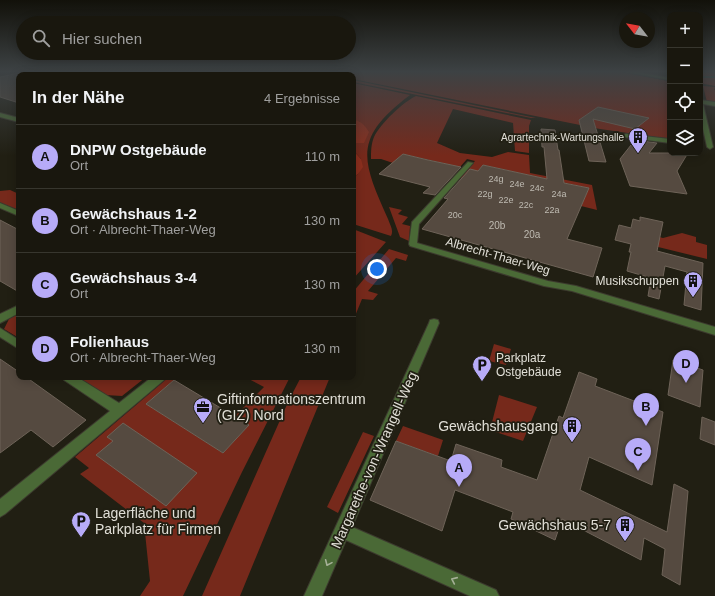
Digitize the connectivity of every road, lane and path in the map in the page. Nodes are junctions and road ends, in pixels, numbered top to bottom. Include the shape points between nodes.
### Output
1 (703, 102) edge
2 (715, 104) edge
3 (703, 113) edge
4 (0, 115) edge
5 (16, 119) edge
6 (626, 136) dead end
7 (667, 141) edge
8 (703, 146) edge
9 (713, 148) edge
10 (470, 163) dead end
11 (0, 205) edge
12 (16, 213) edge
13 (16, 310) edge
14 (0, 319) edge
15 (434, 323) dead end
16 (715, 331) edge
17 (0, 332) edge
18 (16, 343) edge
19 (73, 380) edge
20 (156, 380) edge
21 (119, 410) junction
22 (0, 509) edge
23 (343, 530) junction
24 (313, 596) edge
25 (490, 596) edge

1 - 2 street
3 - 9 street
4 - 5 street
6 - 7 street
8 - 9 street
10 - 16 street, Albrecht-Thaer-Weg via 415,224 413,244 547,284 573,288
11 - 12 street
13 - 14 street
15 - 23 street, Margarethe-von-Wrangell-Weg
17 - 18 street
19 - 21 street
20 - 21 street
21 - 22 street
23 -> 24 street, Margarethe-von-Wrangell-Weg
25 -> 23 street

